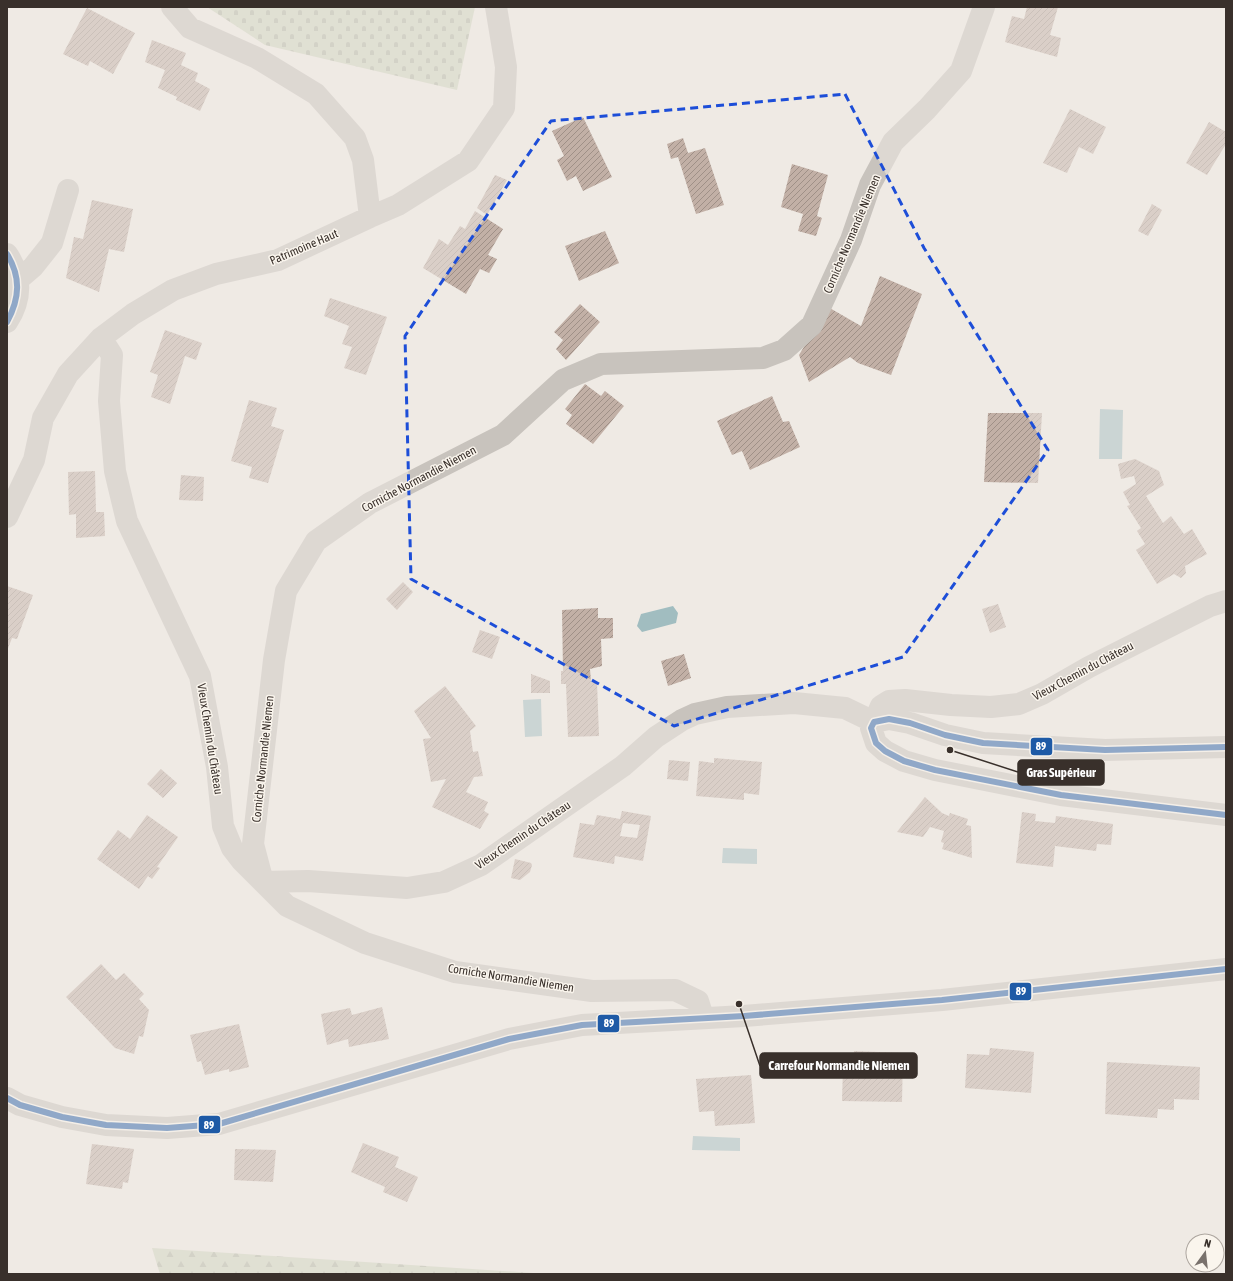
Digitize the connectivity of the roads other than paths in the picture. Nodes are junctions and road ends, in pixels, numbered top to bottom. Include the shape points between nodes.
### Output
1 (172, 7) edge
2 (496, 7) edge
3 (984, 7) edge
4 (68, 190) dead end
5 (370, 217) junction
6 (7, 254) edge
7 (19, 279) junction
8 (7, 322) edge
9 (101, 338) junction
10 (7, 517) edge
11 (1226, 601) edge
12 (874, 722) junction
13 (1226, 747) edge
14 (1226, 815) edge
15 (263, 882) junction
16 (1226, 969) edge
17 (703, 1017) junction
18 (7, 1098) edge

1 - 5 street via 190,28 257,58 316,94 355,138 363,160
2 - 5 street, Patrimoine Haut via 506,67 504,108 468,161 398,205
3 - 15 street, Corniche Normandie Niemen via 961,72 893,142 870,186 852,240 812,325 784,350 763,358 601,364 563,380 503,435 370,503 316,540 286,591 274,660 253,844
4 - 7 street via 52,242 33,267
5 - 9 street, Patrimoine Haut via 278,260 216,274 173,290 133,314
6 - 7 street
7 - 8 street via 18,295
9 - 10 street, Patrimoine Haut via 68,374 43,418 34,460
9 - 15 street, Vieux Chemin du Château via 112,354 109,401 116,471 127,521 200,676 217,766 222,826 236,853
11 - 12 street, Vieux Chemin du Château via 1210,606 1019,704 991,707 889,701 881,706
12 - 13 street via 889,719 910,723 984,744 1105,750
12 - 14 street via 871,728 876,744 904,761 935,770 1061,795
12 - 15 street, Vieux Chemin du Château via 844,708 794,704 726,707 695,714 656,737 623,766 481,865 444,882 407,888 308,881
15 - 17 street, Corniche Normandie Niemen via 286,906 365,943 455,972 592,991 675,990 698,1001
16 - 17 street via 942,1000
17 - 18 street via 582,1025 509,1039 219,1124 167,1128 106,1125 62,1117 20,1105

